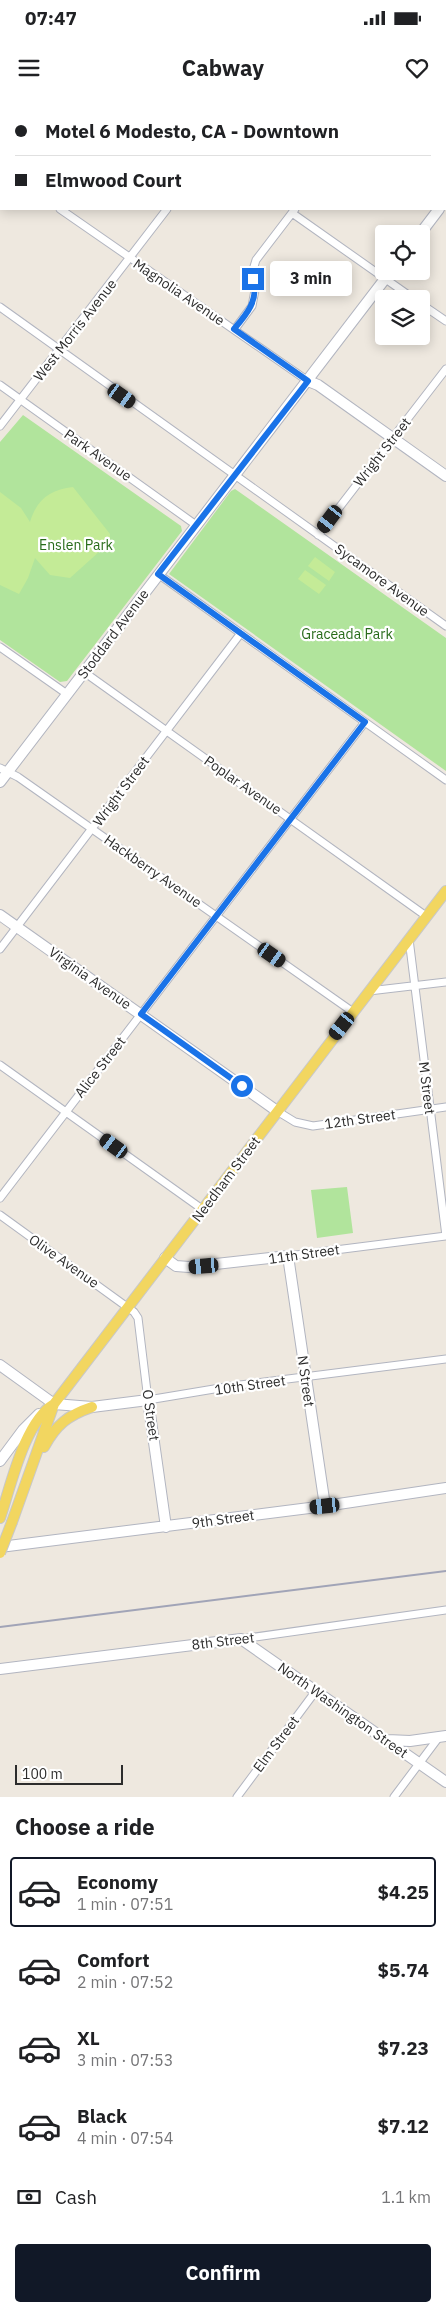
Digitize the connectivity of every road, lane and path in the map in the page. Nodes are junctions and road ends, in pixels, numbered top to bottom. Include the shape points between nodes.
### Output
1 (61, 210) edge
2 (166, 210) edge
3 (438, 210) edge
4 (294, 211) edge
5 (427, 225) edge
6 (130, 259) junction
7 (375, 266) edge
8 (384, 280) edge
9 (393, 280) edge
10 (404, 290) edge
11 (0, 307) edge
12 (430, 310) edge
13 (446, 321) edge
14 (234, 329) junction
15 (58, 350) junction
16 (446, 368) edge
17 (308, 381) junction
18 (0, 385) edge
19 (20, 400) junction
20 (0, 426) edge
21 (393, 438) junction
22 (235, 476) junction
23 (446, 476) edge
24 (196, 525) junction
25 (318, 534) junction
26 (158, 574) junction
27 (445, 623) edge
28 (242, 633) junction
29 (0, 647) edge
30 (84, 672) junction
31 (67, 694) junction
32 (365, 722) junction
33 (167, 731) junction
34 (4, 770) edge
35 (446, 780) edge
36 (0, 782) edge
37 (291, 818) junction
38 (92, 829) junction
39 (446, 890) edge
40 (0, 915) edge
41 (216, 916) junction
42 (426, 916) junction
43 (17, 927) junction
44 (409, 939) junction
45 (0, 949) edge
46 (446, 982) edge
47 (414, 985) junction
48 (369, 991) junction
49 (353, 1012) junction
50 (141, 1014) junction
51 (0, 1064) edge
52 (446, 1107) edge
53 (430, 1109) junction
54 (277, 1111) junction
55 (66, 1112) junction
56 (0, 1198) edge
57 (202, 1209) junction
58 (0, 1215) edge
59 (446, 1236) edge
60 (288, 1256) junction
61 (165, 1258) junction
62 (128, 1307) junction
63 (446, 1359) edge
64 (0, 1365) edge
65 (305, 1377) junction
66 (148, 1400) junction
67 (51, 1406) junction
68 (92, 1407) junction
69 (0, 1461) edge
70 (24, 1488) junction
71 (446, 1488) edge
72 (325, 1506) junction
73 (0, 1518) edge
74 (166, 1527) junction
75 (0, 1547) edge
76 (0, 1553) edge
77 (446, 1610) edge
78 (241, 1639) junction
79 (0, 1669) edge
80 (315, 1692) junction
81 (443, 1737) edge
82 (386, 1740) junction
83 (420, 1763) junction
84 (446, 1782) edge
85 (237, 1797) edge
86 (394, 1797) edge

1 - 6 street, Magnolia Avenue
2 - 6 street, West Morris Avenue
3 - 5 street
4 - 7 street
4 - 14 street via 256,260 252,273 255,290 252,306
6 - 14 street, Magnolia Avenue
6 - 15 street, West Morris Avenue
8 - 17 street, Stoddard Avenue
9 - 10 street
11 - 15 street, Sycamore Avenue
12 - 13 street
14 - 17 street, Magnolia Avenue
15 - 19 street, West Morris Avenue
15 - 22 street, Sycamore Avenue
16 - 21 street, Wright Street
17 - 21 street, Magnolia Avenue
17 - 22 street, Stoddard Avenue
18 - 19 street, Park Avenue
19 - 20 street, West Morris Avenue
19 - 24 street, Park Avenue
21 - 23 street, Magnolia Avenue
21 - 25 street, Wright Street
22 - 24 street, Stoddard Avenue
22 - 25 street, Sycamore Avenue
24 - 26 street, Stoddard Avenue
25 - 27 street, Sycamore Avenue
26 - 28 street
26 - 30 street, Stoddard Avenue
28 - 32 street
28 - 33 street, Wright Street
29 - 31 street
30 - 31 street, Stoddard Avenue
30 - 33 street, Poplar Avenue
31 - 34 street, Stoddard Avenue
32 - 35 street
32 - 37 street, Alice Street
33 - 37 street, Poplar Avenue
33 - 38 street, Wright Street
34 - 36 street, Stoddard Avenue
34 - 38 street, Hackberry Avenue
37 - 41 street, Alice Street
37 - 42 street, Poplar Avenue
38 - 41 street, Hackberry Avenue
38 - 43 street, Wright Street
39 - 42 main road, Needham Street
40 - 43 street, Virginia Avenue
41 - 49 street, Hackberry Avenue
41 - 50 street, Alice Street
42 - 44 main road, Needham Street
43 - 45 street, Wright Street
43 - 50 street, Virginia Avenue
44 - 47 street, M Street
44 - 48 main road, Needham Street
46 - 47 street
47 - 48 street
47 - 53 street, M Street
48 - 49 main road, Needham Street
49 - 54 main road, Needham Street
50 - 54 street, Virginia Avenue
50 - 55 street, Alice Street
51 - 55 street
52 - 53 street, 12th Street
53 - 54 street, 12th Street via 313,1126 295,1122
53 - 59 street, M Street
54 - 57 main road, Needham Street
55 - 56 street, Alice Street
55 - 57 street
57 - 61 main road, Needham Street
58 - 62 street, Olive Avenue
59 - 60 street, 11th Street
60 - 61 street, 11th Street via 186,1267 176,1266
60 - 65 street, N Street
61 - 62 main road, Needham Street
62 - 66 street, O Street via 138,1318
62 - 67 main road, Needham Street
63 - 65 street, 10th Street
64 - 67 street
65 - 66 street, 10th Street
65 - 72 street, N Street
66 - 68 street, 10th Street
66 - 74 street, O Street
67 - 68 street, 10th Street
67 - 69 street, Needham Street via 32,1421
67 - 70 main road
67 - 73 main road via 28,1439
68 - 70 main road via 74,1413 59,1424
70 - 76 main road, bridge
71 - 72 street, 9th Street
72 - 74 street, 9th Street
74 - 75 street, 9th Street
77 - 78 street, 8th Street
78 - 79 street, 8th Street
78 - 80 street, North Washington Street
80 - 82 street, North Washington Street
80 - 85 street, Elm Street
81 - 82 street
81 - 83 street
82 - 83 street, North Washington Street
83 - 84 street, North Washington Street
83 - 86 street

